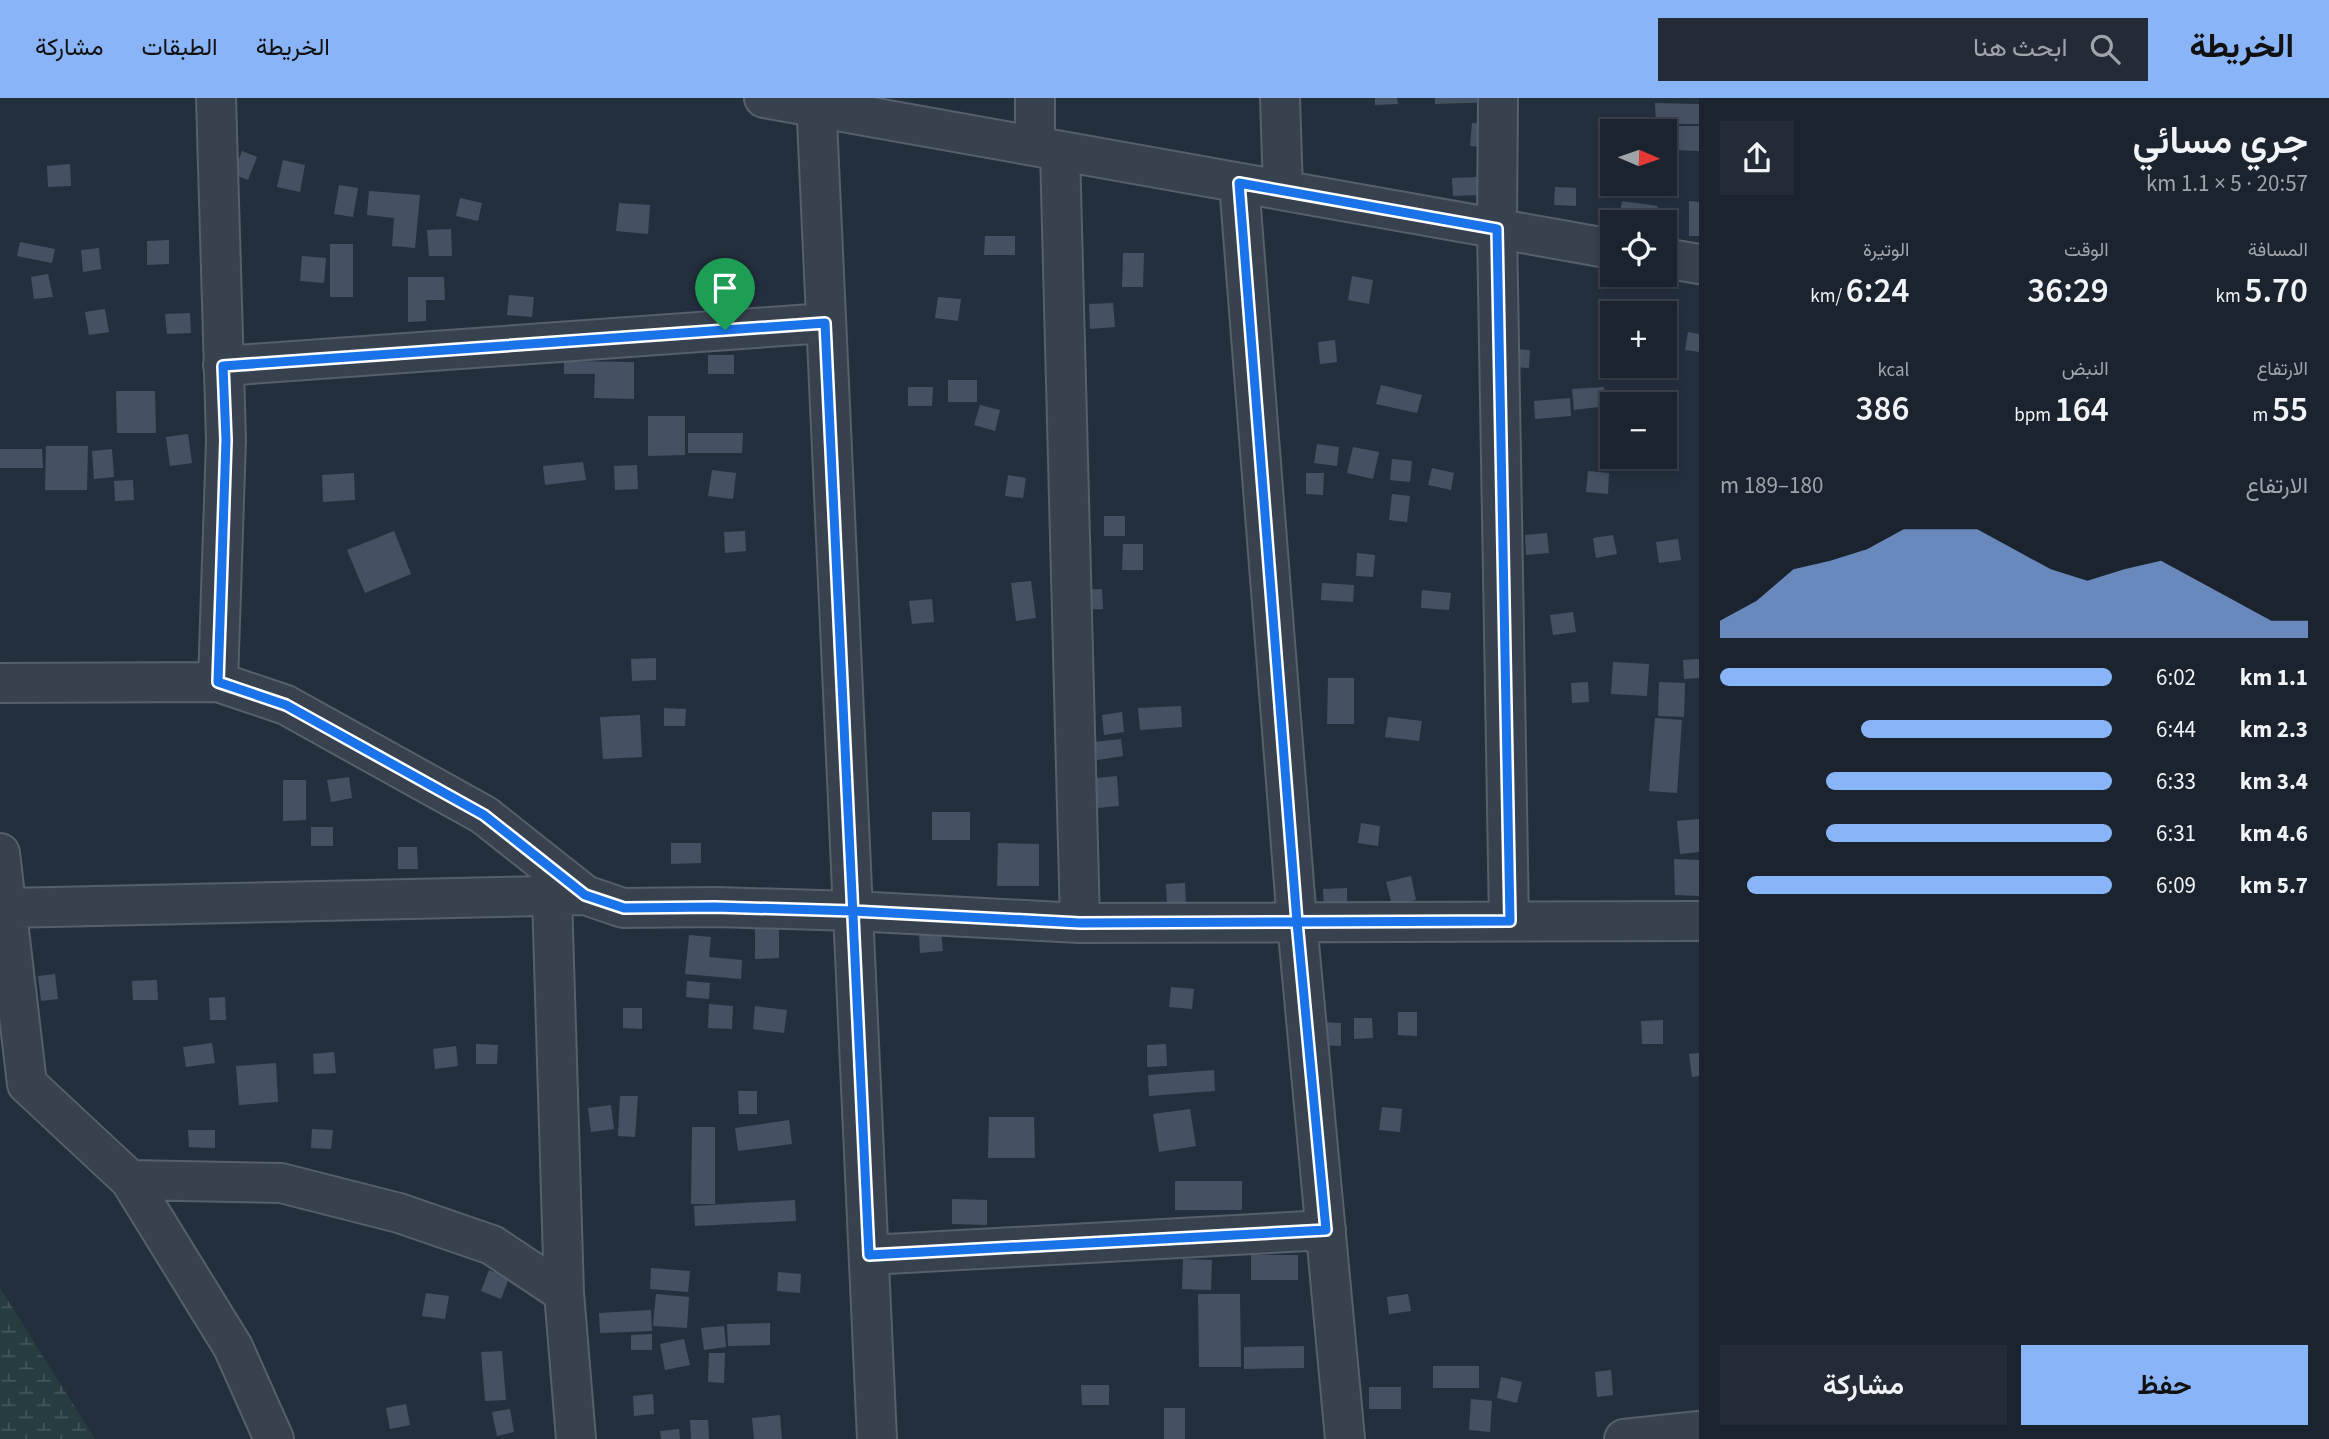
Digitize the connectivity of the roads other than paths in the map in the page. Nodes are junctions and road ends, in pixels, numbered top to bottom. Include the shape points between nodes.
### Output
1 (216, 98) edge
2 (764, 98) edge
3 (1035, 98) edge
4 (1280, 98) edge
5 (1498, 98) edge
6 (816, 103) edge
7 (1047, 149) junction
8 (1239, 183) junction
9 (1283, 190) junction
10 (1497, 229) junction
11 (1600, 247) edge
12 (1677, 260) edge
13 (1699, 264) edge
14 (825, 323) junction
15 (223, 366) junction
16 (218, 682) junction
17 (0, 683) edge
18 (0, 853) edge
19 (568, 896) junction
20 (6, 908) junction
21 (853, 911) junction
22 (1510, 921) junction
23 (1699, 921) edge
24 (1297, 922) junction
25 (1080, 923) junction
26 (130, 1180) junction
27 (1326, 1230) junction
28 (869, 1255) junction
29 (564, 1293) junction
30 (1699, 1430) edge
31 (274, 1439) edge
32 (576, 1439) edge
33 (877, 1439) edge
34 (1345, 1439) edge
35 (1624, 1439) edge

1 - 15 street
2 - 6 street
3 - 7 street
4 - 9 street
5 - 10 street
6 - 7 street
6 - 14 street
7 - 8 street
7 - 25 street
8 - 9 street
8 - 24 street
9 - 10 street
10 - 11 street
10 - 22 street
12 - 13 street
14 - 15 street
14 - 21 street
15 - 16 street via 226,440
16 - 17 street
16 - 19 street via 286,705 484,815
18 - 20 street
19 - 20 street
19 - 21 street via 624,908
19 - 29 street
20 - 26 street via 27,1084
21 - 25 street
21 - 28 street
22 - 23 street
22 - 24 street
24 - 25 street
24 - 27 street
26 - 29 street via 281,1182 398,1213 492,1245
26 - 31 street via 233,1347
27 - 28 street
27 - 34 street
28 - 33 street
29 - 32 street
30 - 35 street

